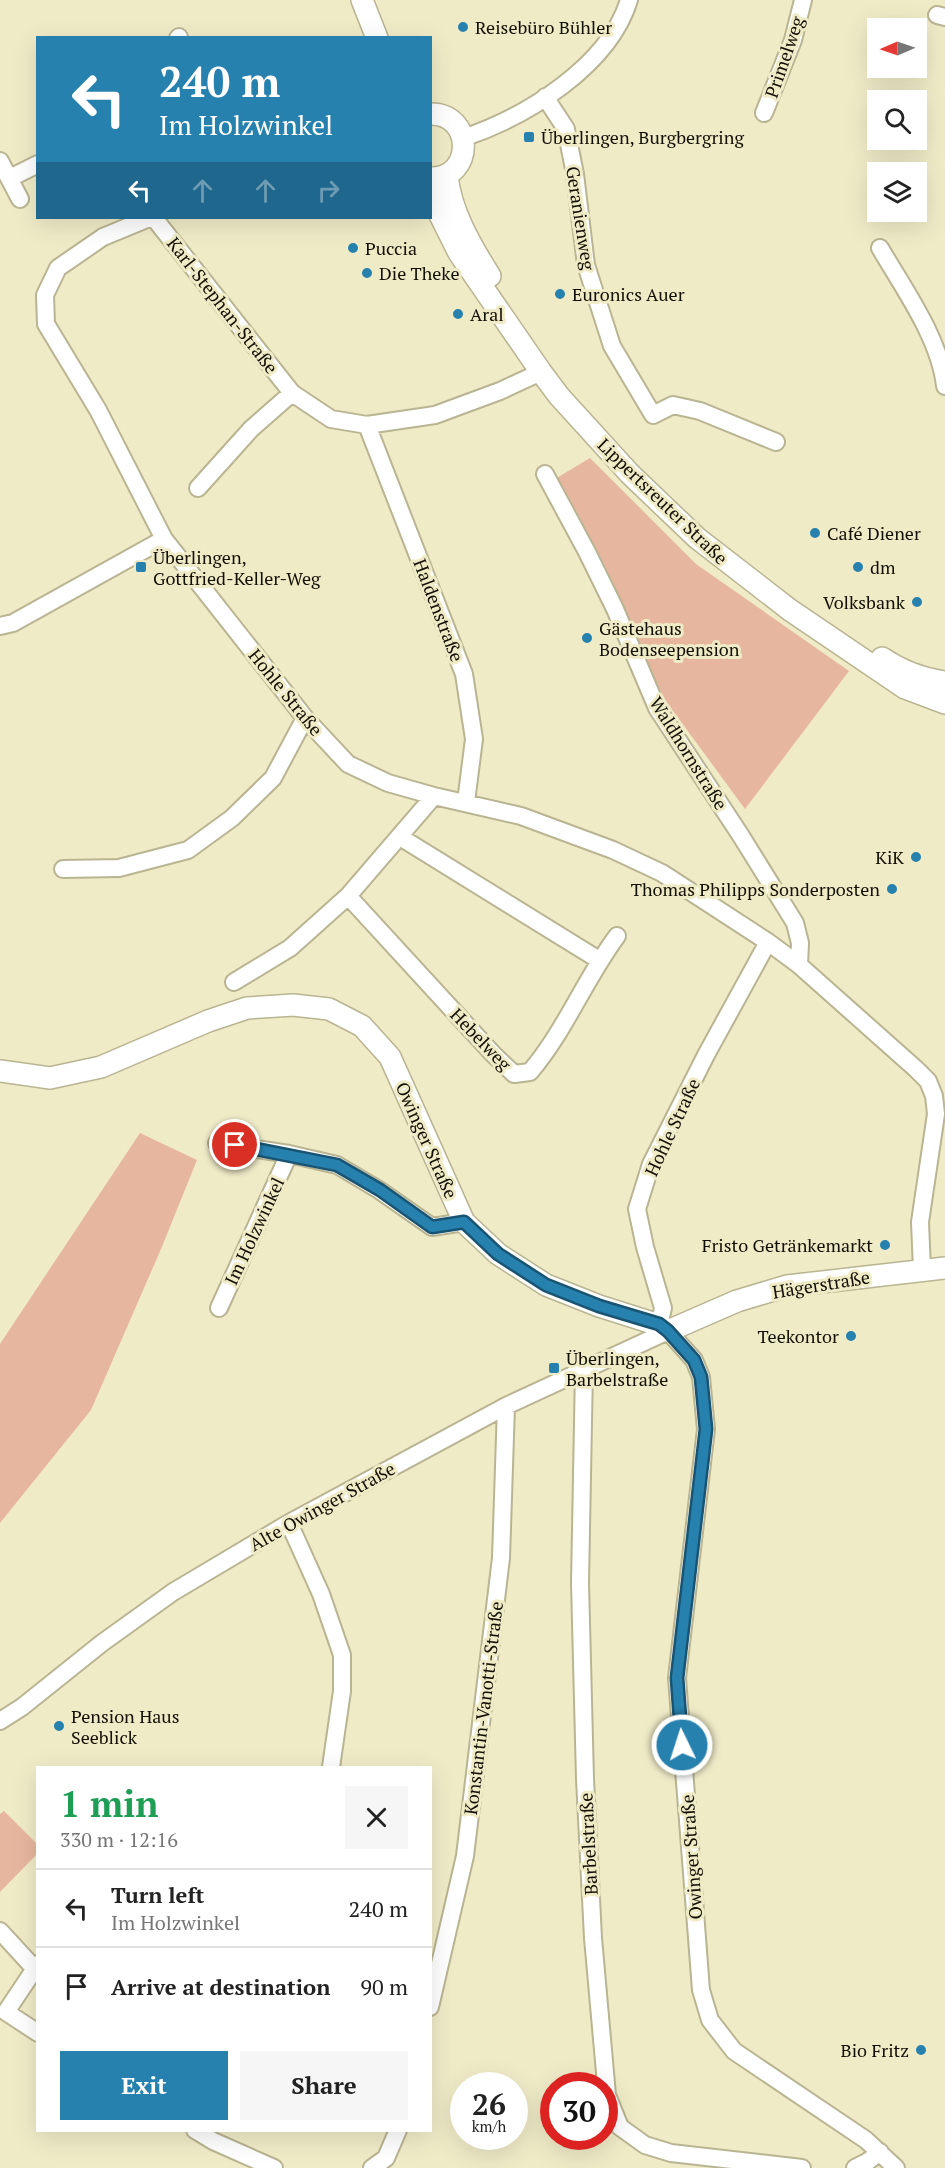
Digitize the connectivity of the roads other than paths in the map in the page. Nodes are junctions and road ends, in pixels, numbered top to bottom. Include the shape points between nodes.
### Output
1 (362, 0) edge
2 (629, 0) edge
3 (803, 0) edge
4 (376, 36) edge
5 (545, 97) junction
6 (764, 113) dead end
7 (432, 114) edge
8 (463, 138) junction
9 (0, 161) edge
10 (36, 165) edge
11 (439, 176) edge
12 (9, 178) junction
13 (20, 199) dead end
14 (432, 199) edge
15 (146, 219) edge
16 (155, 219) edge
17 (880, 248) dead end
18 (541, 372) junction
19 (945, 386) edge
20 (292, 393) junction
21 (367, 425) junction
22 (776, 442) dead end
23 (545, 474) dead end
24 (198, 488) dead end
25 (164, 539) junction
26 (0, 626) edge
27 (945, 682) edge
28 (945, 703) edge
29 (305, 718) junction
30 (434, 796) junction
31 (466, 802) junction
32 (400, 837) junction
33 (63, 869) dead end
34 (348, 896) junction
35 (617, 936) dead end
36 (768, 942) junction
37 (599, 960) junction
38 (799, 965) junction
39 (234, 982) dead end
40 (0, 1071) edge
41 (217, 1143) dead end
42 (290, 1154) junction
43 (464, 1222) junction
44 (945, 1268) edge
45 (922, 1270) junction
46 (219, 1308) dead end
47 (664, 1328) junction
48 (584, 1369) junction
49 (506, 1406) junction
50 (289, 1523) junction
51 (0, 1721) edge
52 (331, 1766) edge
53 (0, 1931) edge
54 (36, 1966) edge
55 (432, 1998) edge
56 (36, 2032) edge
57 (198, 2132) edge
58 (397, 2132) edge
59 (880, 2152) junction
60 (379, 2163) edge
61 (274, 2168) edge
62 (802, 2168) edge
63 (855, 2168) edge
64 (896, 2168) edge

1 - 4 street
2 - 5 street via 606,45
3 - 6 street, Primelweg via 794,40
5 - 8 street via 489,129
5 - 22 street, Geranienweg via 566,129 586,265 612,346 653,415 673,405 700,411
7 - 8 street via 453,122
8 - 11 street via 464,148 456,168
9 - 12 street
10 - 12 street
11 - 27 street, Lippertsreuter Straße via 481,261 514,314 565,385 635,464 704,530 827,622 892,665
12 - 13 street
14 - 18 street, Lippertsreuter Straße via 459,253
15 - 25 street, Hohle Straße via 103,237 58,268 45,296 46,324 98,410
16 - 20 street, Karl-Stephan-Straße
17 - 19 street via 932,343
18 - 21 street, Karl-Stephan-Straße via 435,414
18 - 28 street, Lippertsreuter Straße via 630,474 697,538 790,610 905,688
20 - 21 street, Karl-Stephan-Straße via 331,419
20 - 24 street via 251,429
21 - 31 street, Haldenstraße via 464,674 474,739
23 - 38 street, Waldhornstraße via 597,571 657,708 795,923 800,943
25 - 26 street via 13,623
25 - 29 street, Hohle Straße
29 - 30 street, Hohle Straße via 348,764 388,783
29 - 33 street via 273,778 232,818 188,850 119,868
30 - 31 street, Hohle Straße
30 - 32 street
31 - 36 street, Hohle Straße via 521,816 662,873
32 - 34 street
32 - 37 street
34 - 37 street, Hebelweg via 514,1074 530,1072 544,1056
34 - 39 street via 290,948
35 - 37 street, Hebelweg
36 - 38 street, Hohle Straße
36 - 47 street, Hohle Straße via 651,1164 638,1209 663,1308
38 - 45 street, Hohle Straße via 928,1081 936,1114 920,1222
40 - 43 street, Owinger Straße via 50,1078 101,1067 247,1008 293,1005 329,1009 362,1026 390,1057
41 - 42 street, Im Holzwinkel
42 - 43 street, Im Holzwinkel via 337,1165 432,1227
42 - 46 street, Im Holzwinkel
43 - 47 street, Owinger Straße via 498,1254 546,1285
44 - 45 street, Hägerstraße
45 - 47 street, Hägerstraße via 787,1286
47 - 48 street, Alte Owinger Straße
47 - 59 street, Owinger Straße via 694,1360 701,1377 706,1429 677,1678 701,1990 710,2020 734,2051
48 - 49 street, Alte Owinger Straße
48 - 62 street, Barbelstraße via 580,1583 585,1779 593,1938 607,2095 620,2127 645,2145 671,2153
49 - 50 street, Alte Owinger Straße
49 - 55 street, Konstantin-Vanotti-Straße via 501,1558 468,1832
50 - 51 street, Alte Owinger Straße via 173,1592
50 - 52 street via 321,1594 342,1654 342,1691
53 - 54 street
54 - 56 street via 6,2012
57 - 61 street
58 - 60 street
59 - 63 street
59 - 64 street, Owinger Straße

